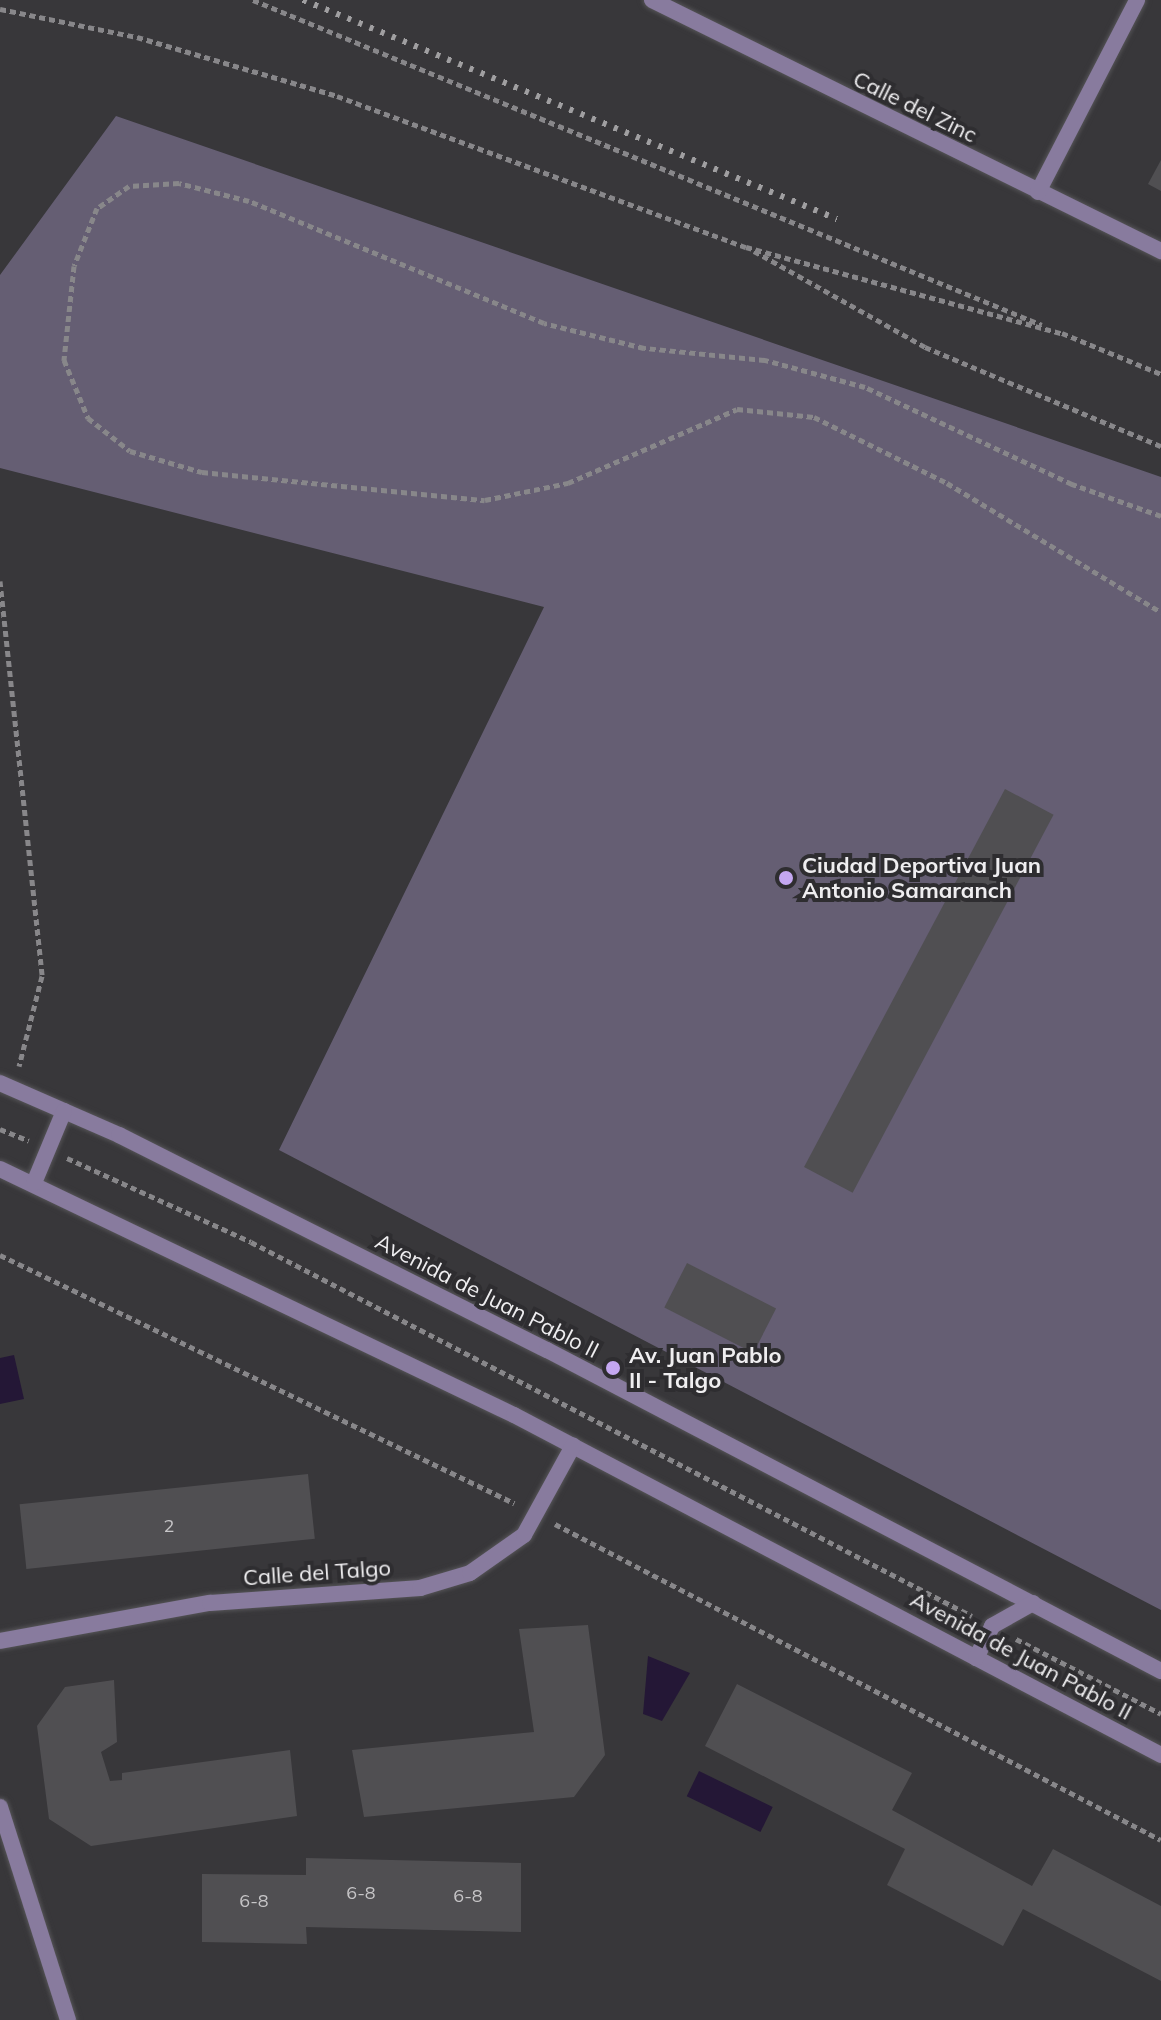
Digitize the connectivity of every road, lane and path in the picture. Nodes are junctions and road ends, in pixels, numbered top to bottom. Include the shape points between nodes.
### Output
1 (253, 0) edge
2 (652, 0) edge
3 (1137, 0) edge
4 (0, 9) edge
5 (1038, 192) junction
6 (746, 247) junction
7 (1161, 251) edge
8 (1064, 334) junction
9 (1161, 374) edge
10 (1161, 446) edge
11 (1161, 516) edge
12 (0, 581) edge
13 (1161, 612) edge
14 (6, 1086) edge
15 (64, 1111) junction
16 (0, 1129) edge
17 (48, 1150) junction
18 (0, 1169) edge
19 (34, 1183) junction
20 (0, 1255) edge
21 (573, 1446) junction
22 (536, 1514) junction
23 (1033, 1603) junction
24 (992, 1626) junction
25 (0, 1641) edge
26 (976, 1658) junction
27 (1161, 1671) edge
28 (1161, 1714) edge
29 (1161, 1755) edge
30 (0, 1807) edge
31 (1161, 1840) edge
32 (68, 2020) edge

1 - 8 path
2 - 5 street, Calle del Zinc
3 - 5 street
4 - 6 path via 137,37 337,96
5 - 7 street, Calle del Zinc
6 - 8 path
6 - 10 path via 925,347
8 - 9 path
11 - 13 path via 1072,484 865,387 765,360 644,348 544,323 249,201 179,183 129,186 97,208 74,266 64,360 88,418 130,451 202,472 485,500 568,483 737,409 814,417 947,483
12 - 14 path via 42,976
14 - 15 street, Avenida de Juan Pablo II
15 - 17 street
15 - 23 street, Avenida de Juan Pablo II via 547,1350
16 - 17 path
17 - 19 street
17 - 24 path via 251,1242
18 - 19 street, Avenida de Juan Pablo II
19 - 21 street, Avenida de Juan Pablo II
20 - 22 path
21 - 22 street, Calle del Talgo
21 - 26 street, Avenida de Juan Pablo II
22 - 25 street, Calle del Talgo via 499,1559 420,1588 210,1603
22 - 31 path
23 - 24 street
23 - 27 street, Avenida de Juan Pablo II
24 - 26 street
24 - 28 path
26 - 29 street, Avenida de Juan Pablo II
30 - 32 street

